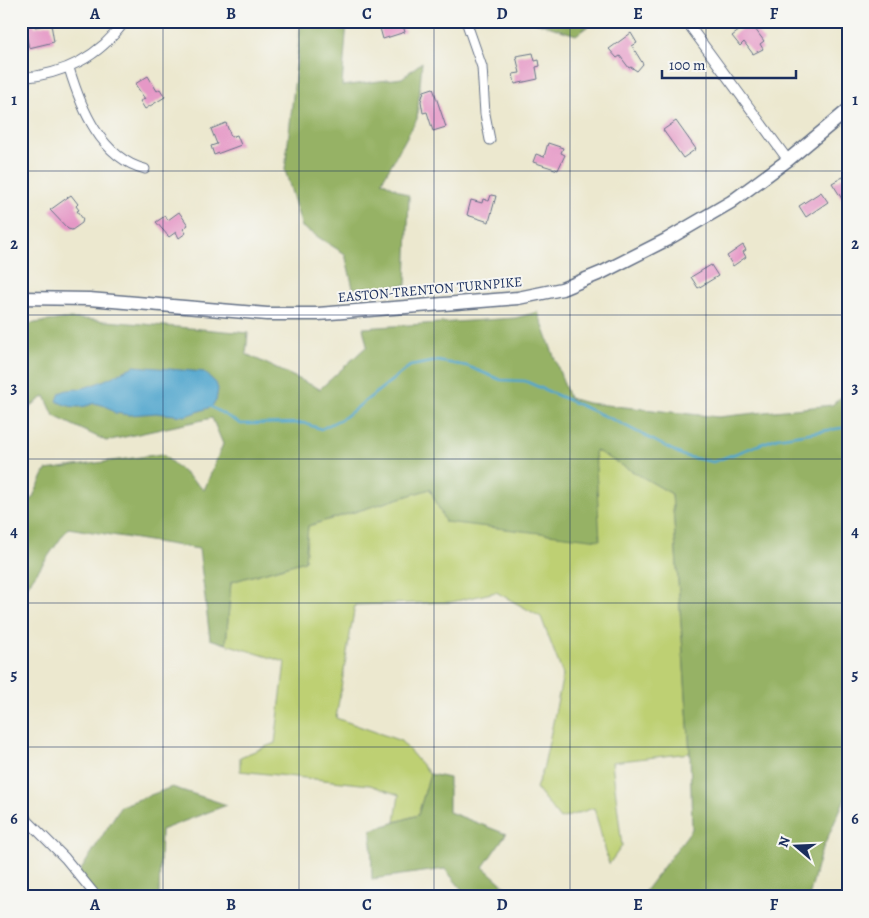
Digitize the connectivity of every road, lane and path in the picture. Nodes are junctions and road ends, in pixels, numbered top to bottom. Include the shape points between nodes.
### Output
1 (125, 21) edge
2 (466, 21) edge
3 (686, 21) edge
4 (70, 68) junction
5 (21, 78) edge
6 (848, 110) edge
7 (490, 140) dead end
8 (788, 160) junction
9 (145, 169) dead end
10 (21, 298) edge
11 (21, 814) edge
12 (97, 897) edge

1 - 4 street via 98,50
2 - 7 street via 482,67
3 - 8 street
4 - 5 street
4 - 9 street via 82,104 102,139 118,156
6 - 8 main road, EASTON-TRENTON TURNPIKE
8 - 10 main road, EASTON-TRENTON TURNPIKE via 731,202 666,240 562,289 518,298 318,314 267,314 89,299
11 - 12 street via 65,858

